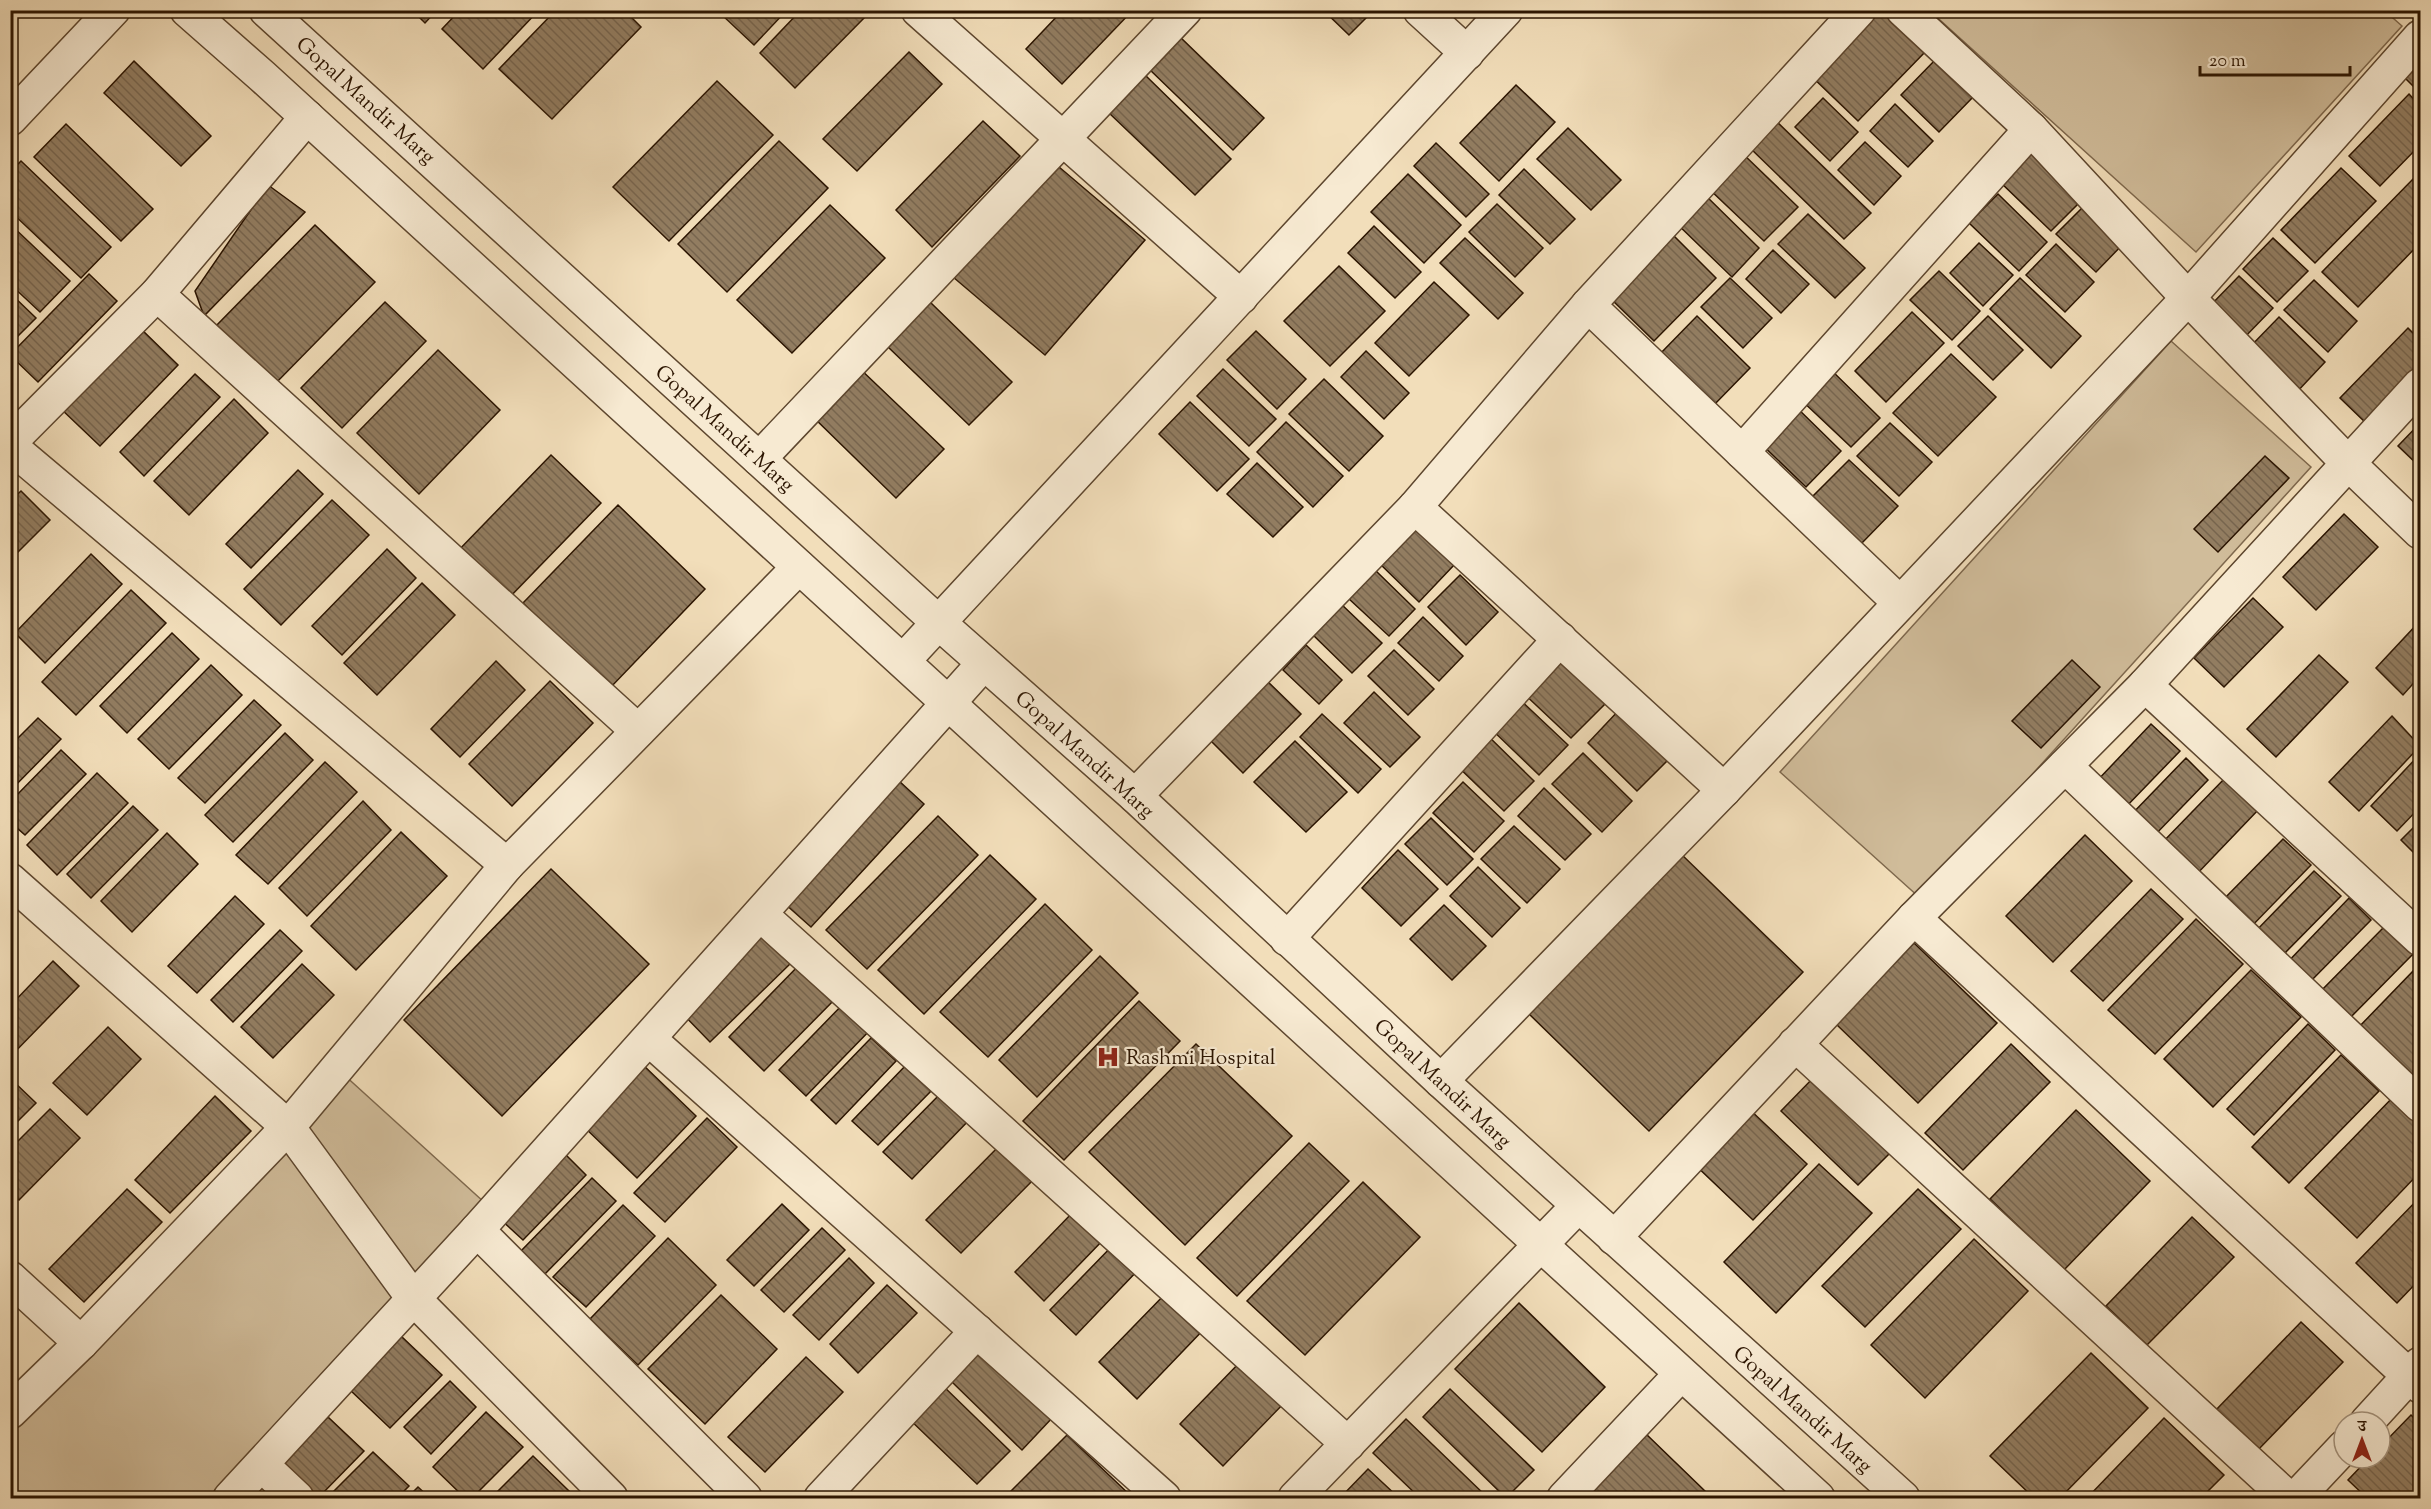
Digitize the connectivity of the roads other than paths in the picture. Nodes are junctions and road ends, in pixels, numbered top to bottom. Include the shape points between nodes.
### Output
1 (113, 10) edge
2 (187, 10) edge
3 (918, 10) edge
4 (1185, 10) edge
5 (1420, 10) edge
6 (1506, 10) edge
7 (1859, 10) edge
8 (1903, 10) edge
9 (2412, 10) edge
10 (283, 16) edge
11 (2421, 18) edge
12 (2421, 37) edge
13 (1467, 53) junction
14 (307, 117) junction
15 (10, 119) edge
16 (2031, 129) junction
17 (1063, 139) junction
18 (157, 294) junction
19 (1240, 297) junction
20 (2188, 298) junction
21 (1588, 305) junction
22 (2421, 385) edge
23 (10, 444) edge
24 (1742, 452) junction
25 (759, 459) junction
26 (2347, 462) junction
27 (1415, 507) junction
28 (2421, 532) edge
29 (799, 567) junction
30 (1899, 603) junction
31 (939, 623) junction
32 (1560, 639) junction
33 (903, 661) junction
34 (984, 663) junction
35 (2145, 685) junction
36 (949, 704) junction
37 (638, 731) junction
38 (2065, 766) junction
39 (1724, 790) junction
40 (1135, 796) junction
41 (507, 865) junction
42 (10, 880) edge
43 (760, 914) junction
44 (1914, 918) junction
45 (1287, 939) junction
46 (2421, 939) edge
47 (649, 1039) junction
48 (1795, 1044) junction
49 (1441, 1081) junction
50 (2421, 1105) edge
51 (288, 1127) junction
52 (1578, 1206) junction
53 (477, 1230) junction
54 (1614, 1238) junction
55 (1541, 1245) junction
56 (10, 1278) edge
57 (413, 1298) junction
58 (977, 1331) junction
59 (81, 1343) junction
60 (1681, 1374) junction
61 (2417, 1375) edge
62 (2380, 1410) edge
63 (10, 1412) edge
64 (1348, 1444) junction
65 (2332, 1460) edge
66 (262, 1465) junction
67 (230, 1498) edge
68 (297, 1498) edge
69 (611, 1498) edge
70 (745, 1498) edge
71 (821, 1498) edge
72 (1164, 1498) edge
73 (1296, 1498) edge
74 (1564, 1498) edge
75 (1818, 1498) edge
76 (1903, 1498) edge
77 (2288, 1498) edge
78 (2296, 1498) edge

1 - 15 street
2 - 14 street
3 - 17 street
4 - 17 street
5 - 13 street
6 - 13 street
7 - 21 street
8 - 16 street
9 - 11 street
10 - 25 street, Gopal Mandir Marg
12 - 20 street
13 - 19 street
14 - 18 street
14 - 29 street
16 - 20 street
16 - 24 street
17 - 19 street
17 - 25 street
18 - 23 street
18 - 37 street
19 - 31 street
20 - 26 street
20 - 30 street
21 - 24 street
21 - 27 street
22 - 26 street
23 - 41 street
24 - 30 street
25 - 31 street, Gopal Mandir Marg
26 - 28 street
26 - 35 street
27 - 32 street
27 - 40 street
29 - 33 street
29 - 37 street
30 - 39 street
31 - 33 street
31 - 34 street, Gopal Mandir Marg
32 - 39 street
32 - 45 street
33 - 36 street
34 - 36 street
34 - 40 street, Gopal Mandir Marg
35 - 38 street
35 - 46 street
36 - 43 street
36 - 55 street
37 - 41 street
38 - 44 street
38 - 50 street
39 - 49 street
40 - 45 street, Gopal Mandir Marg
41 - 51 street
42 - 51 street
43 - 47 street
43 - 64 street
44 - 48 street
44 - 61 street
45 - 49 street, Gopal Mandir Marg
47 - 53 street
47 - 58 street
48 - 54 street
48 - 77 street
49 - 52 street, Gopal Mandir Marg
51 - 57 street
51 - 59 street
52 - 54 street, Gopal Mandir Marg
52 - 55 street
53 - 57 street
53 - 70 street
54 - 76 street, Gopal Mandir Marg
55 - 60 street
55 - 64 street
56 - 59 street
57 - 66 street
57 - 69 street
58 - 71 street
58 - 72 street
59 - 63 street
60 - 74 street
60 - 75 street
61 - 62 street
64 - 73 street
65 - 78 street
66 - 67 street
66 - 68 street

